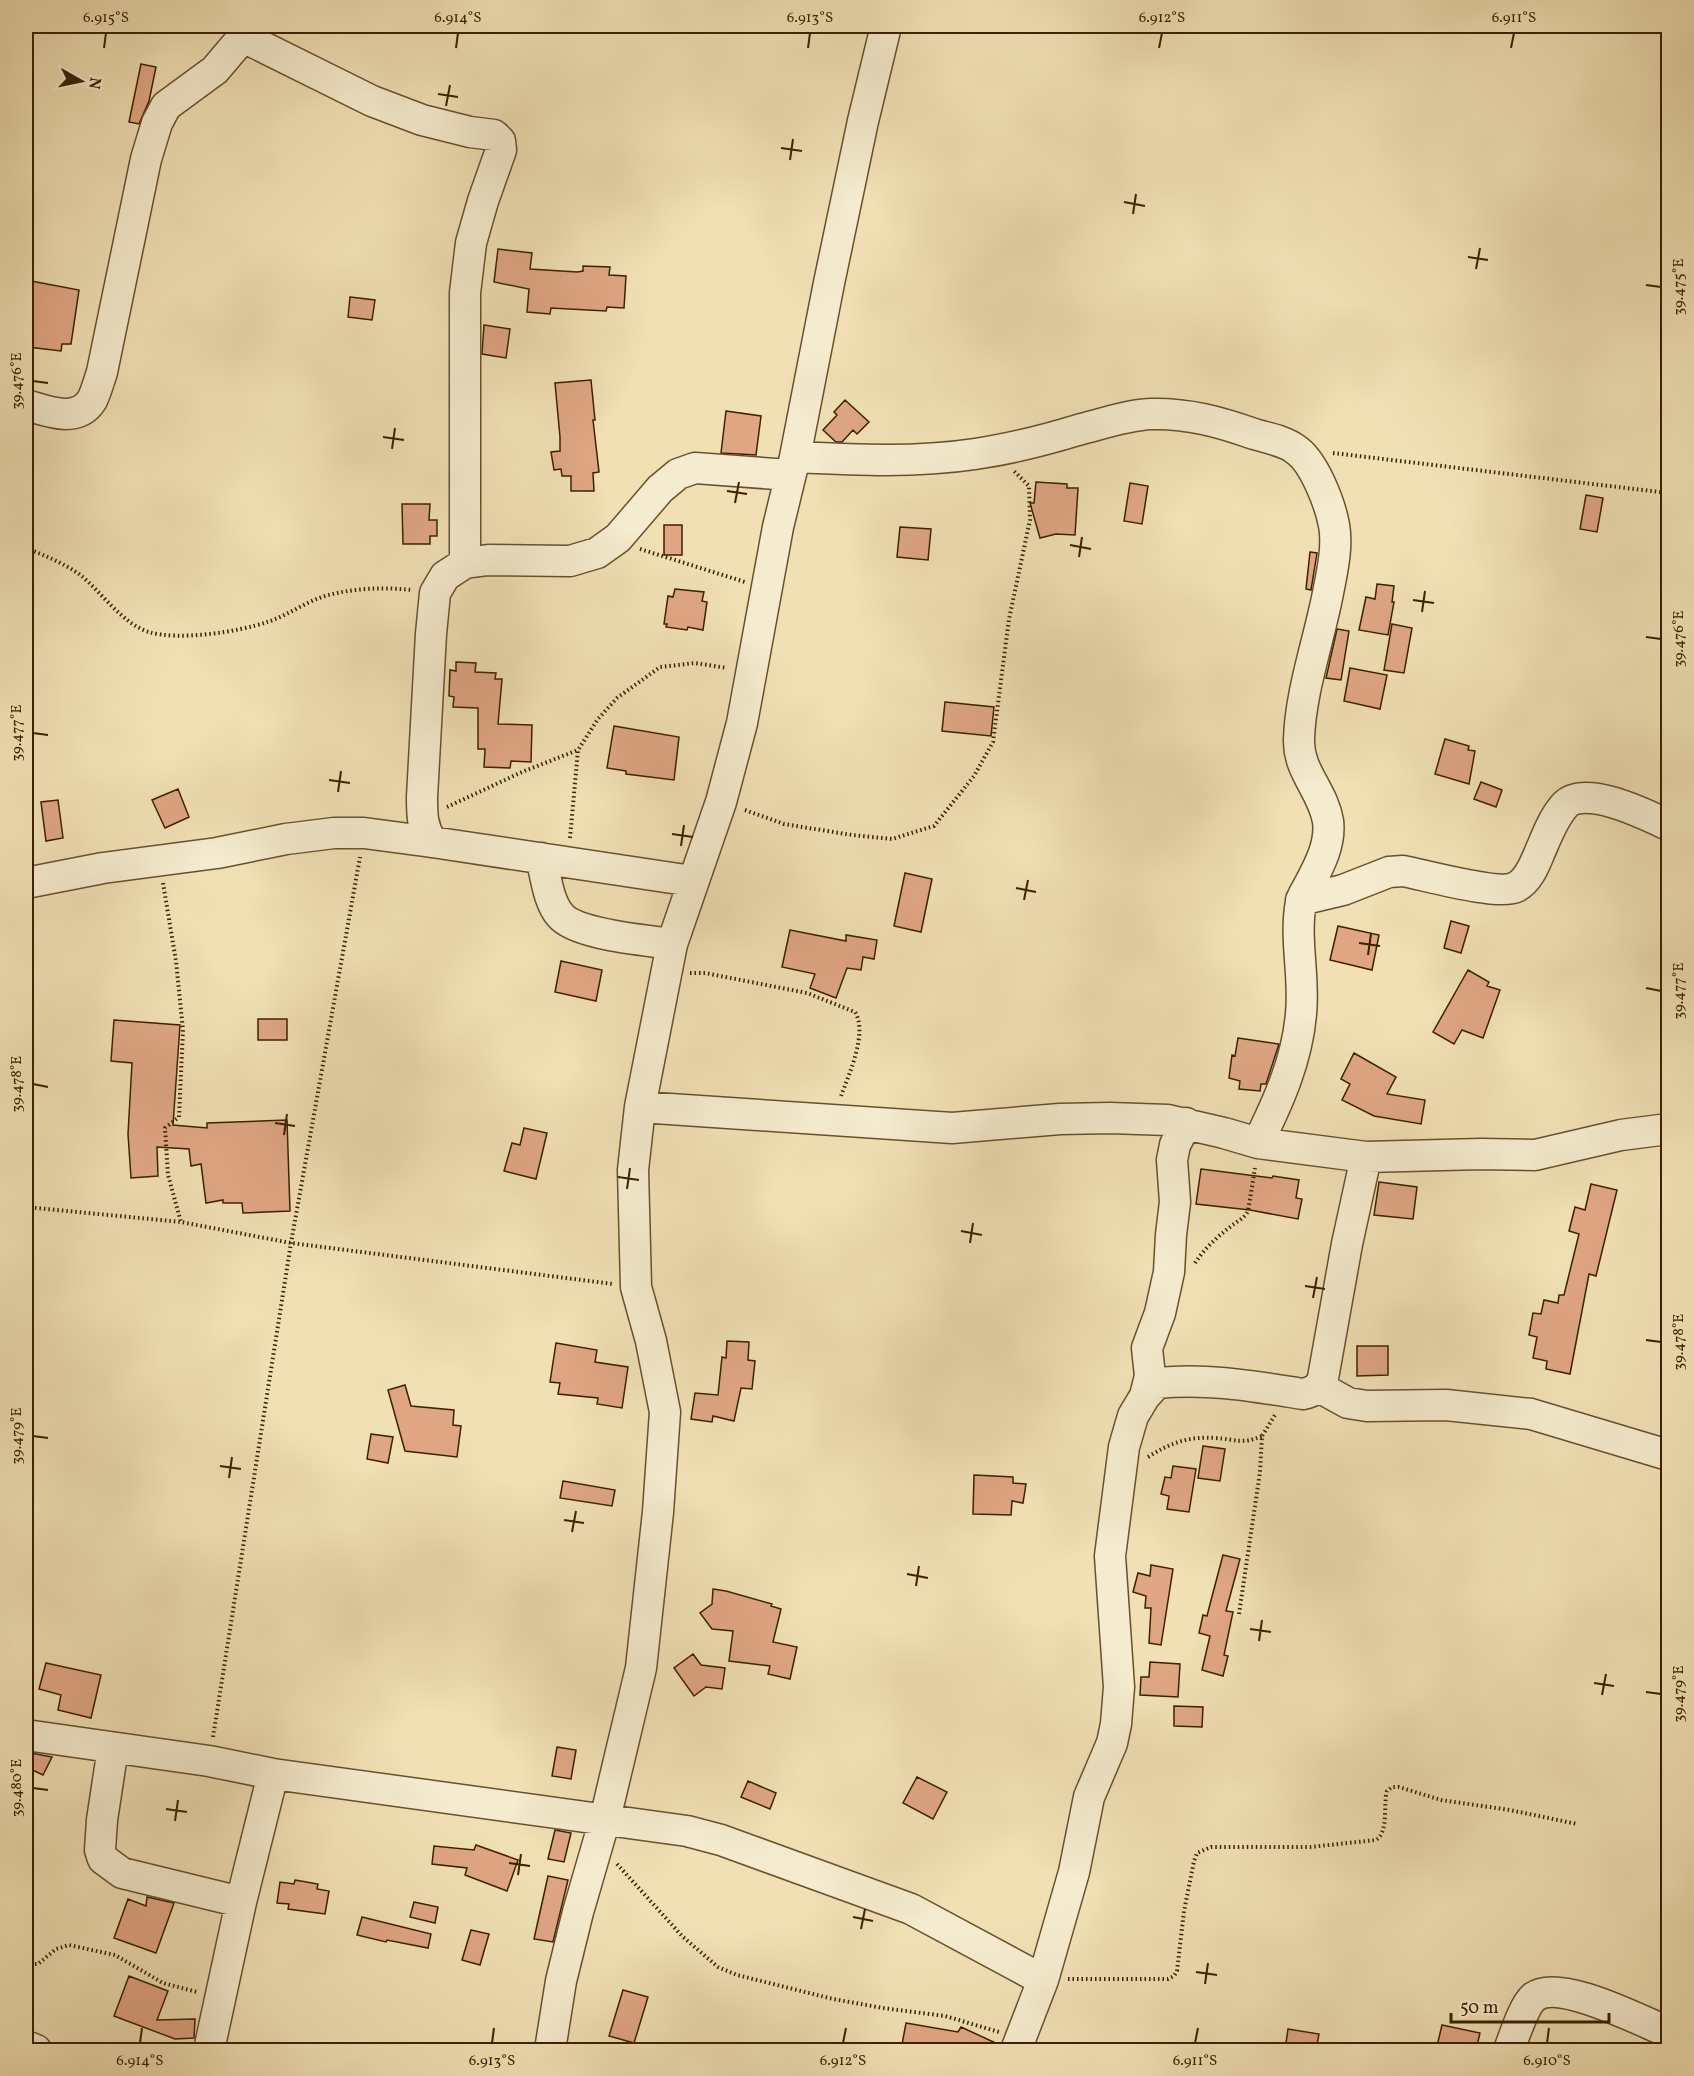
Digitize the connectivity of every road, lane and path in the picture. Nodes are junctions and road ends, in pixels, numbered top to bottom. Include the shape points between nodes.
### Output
1 (886, 26) edge
2 (246, 31) edge
3 (26, 405) edge
4 (1296, 449) junction
5 (992, 452) junction
6 (793, 466) junction
7 (1668, 493) edge
8 (618, 538) junction
9 (26, 548) edge
10 (465, 563) junction
11 (765, 589) junction
12 (435, 593) junction
13 (750, 678) junction
14 (578, 750) junction
15 (721, 802) junction
16 (1668, 825) edge
17 (427, 830) junction
18 (364, 833) junction
19 (554, 860) junction
20 (160, 862) junction
21 (692, 881) junction
22 (26, 883) edge
23 (1301, 900) junction
24 (669, 958) junction
25 (640, 1107) junction
26 (834, 1120) junction
27 (1186, 1123) junction
28 (1668, 1129) edge
29 (1258, 1143) junction
30 (1366, 1157) junction
31 (26, 1207) edge
32 (181, 1222) junction
33 (291, 1243) junction
34 (1193, 1269) dead end
35 (636, 1287) junction
36 (1319, 1387) junction
37 (1145, 1395) junction
38 (1283, 1409) dead end
39 (1262, 1436) junction
40 (1668, 1455) edge
41 (1120, 1470) junction
42 (1239, 1614) dead end
43 (26, 1735) edge
44 (113, 1748) junction
45 (209, 1761) junction
46 (273, 1774) junction
47 (1577, 1824) dead end
48 (601, 1831) junction
49 (242, 1902) junction
50 (26, 1964) edge
51 (1043, 1980) junction
52 (222, 1998) junction
53 (1668, 2032) edge
54 (1018, 2045) edge
55 (26, 2046) edge
56 (36, 2050) edge
57 (209, 2050) edge
58 (550, 2050) edge
59 (1509, 2050) edge

1 - 6 street via 831,271
2 - 3 street via 215,70 166,106 157,123 138,191 102,372 92,400 71,415
2 - 10 street via 372,101 422,120 494,135 500,141 501,150 471,243 465,293
4 - 5 street via 1210,419 1148,414
4 - 7 path
4 - 23 street via 1326,494 1335,528 1333,568 1299,739 1299,754 1324,807 1328,836 1322,860
5 - 6 street via 939,459
5 - 15 path via 1029,486 1030,520 1009,619 993,742 974,776 934,826 892,838 852,836 784,824
6 - 8 street via 695,468 678,474
6 - 11 street
8 - 10 street via 597,553 570,561
8 - 11 path via 651,554
9 - 12 path via 77,573 125,618 146,631 167,636 248,627 325,596 370,588
10 - 12 street via 445,576
11 - 13 street
12 - 17 street
13 - 14 path via 725,668 695,663 660,667 617,698 598,718
13 - 15 street
14 - 17 path via 522,771 470,798
14 - 19 path
15 - 21 street
16 - 23 street via 1613,802 1584,798 1566,804 1526,879 1515,888 1499,890 1403,871
17 - 18 street
17 - 19 street
18 - 20 street via 334,832
18 - 33 path
19 - 21 street
19 - 24 street via 552,901 561,917
20 - 22 street
20 - 32 path via 183,1030 179,1117 165,1128 168,1175
21 - 24 street
23 - 29 street via 1302,1012 1295,1051
24 - 25 street
24 - 26 path via 705,973 807,993 855,1012 860,1019 857,1050
25 - 26 street
25 - 35 street via 633,1170
26 - 27 street via 952,1128 1060,1119
27 - 29 street
27 - 37 street via 1172,1160 1175,1202 1169,1272 1147,1348 1150,1376
28 - 30 street via 1535,1155
29 - 30 street
29 - 34 path via 1245,1217 1206,1248
30 - 36 street
31 - 32 path
32 - 33 path
33 - 35 path
33 - 45 path
35 - 48 street via 660,1382 665,1412 664,1449 641,1668
36 - 37 street via 1303,1394 1206,1380 1178,1381 1156,1383
36 - 40 street via 1348,1403 1366,1406 1446,1405 1531,1414
37 - 41 street via 1133,1416
38 - 39 path
39 - 41 path via 1247,1442 1198,1437 1179,1440
39 - 42 path
41 - 51 street via 1110,1556 1119,1687 1116,1724 1089,1797 1074,1872
43 - 44 street
44 - 45 street
44 - 49 street via 102,1820 103,1859 122,1874
45 - 46 street
46 - 48 street
46 - 49 street
47 - 51 path via 1441,1800 1392,1787 1385,1798 1383,1831 1376,1840 1310,1847 1211,1847 1197,1852 1174,1976
48 - 51 street via 687,1832 721,1840 911,1909
48 - 54 path via 683,1937 718,1967 834,1999 945,2016
48 - 58 street via 561,1981
49 - 52 street
50 - 52 path via 38,1964 56,1948 69,1945 115,1955 163,1983
51 - 54 street
52 - 57 street
53 - 59 street via 1584,1997 1560,1991 1543,1992 1533,1998
55 - 56 street

